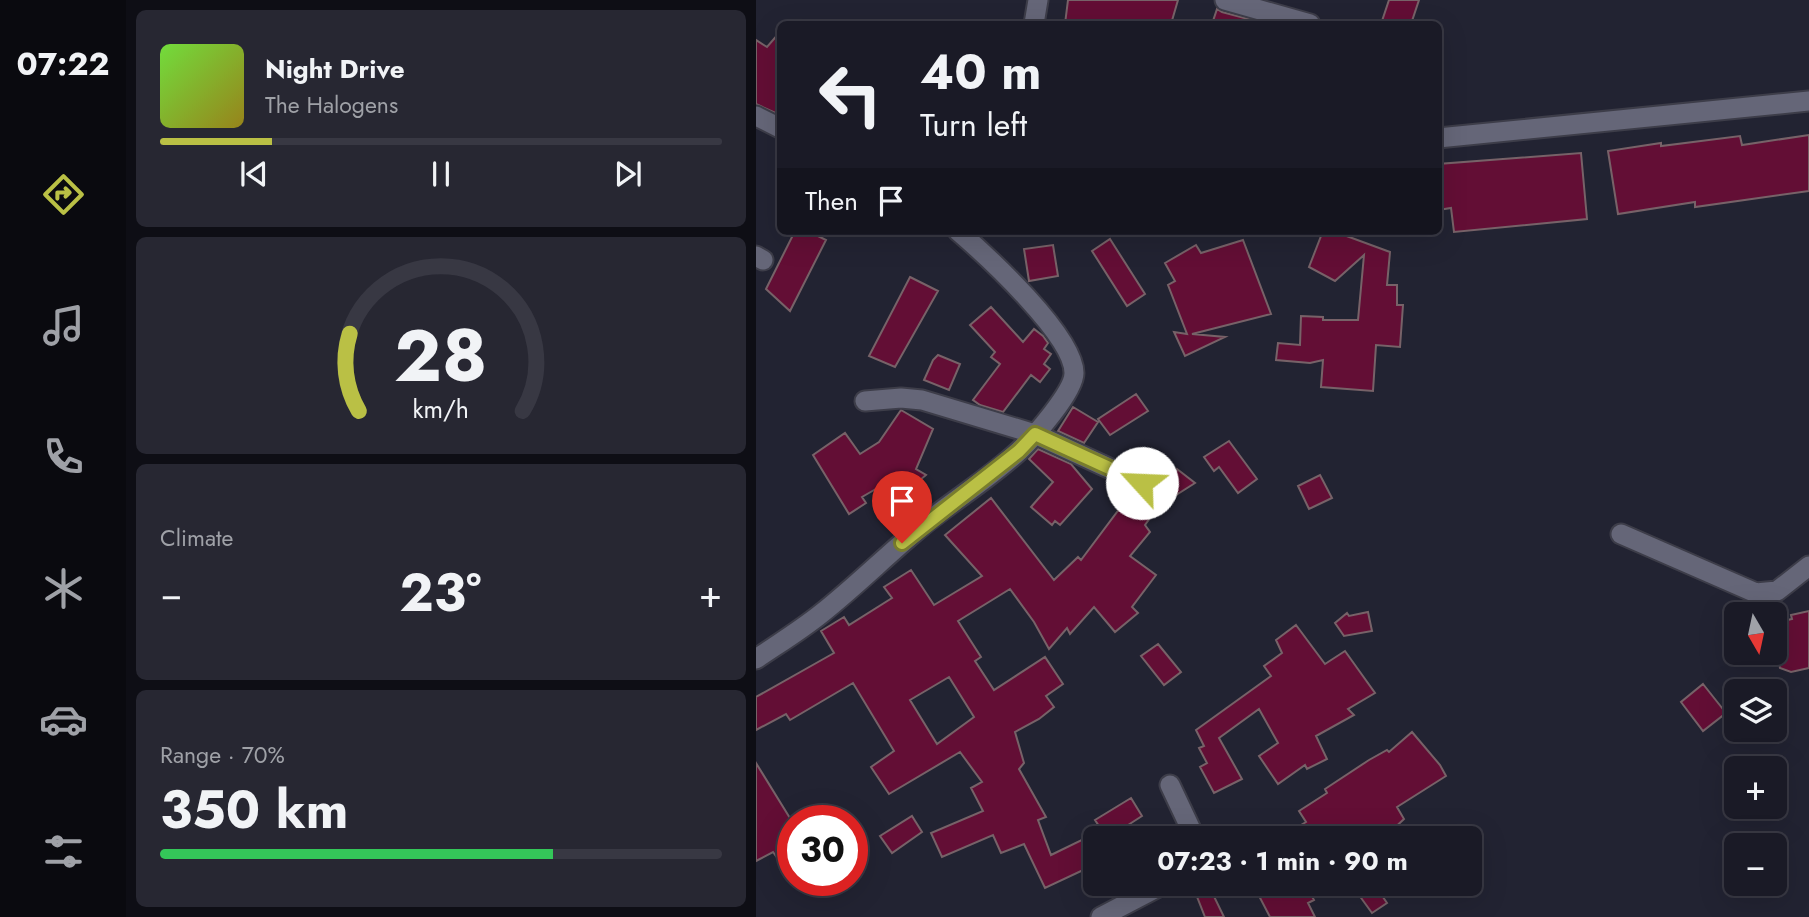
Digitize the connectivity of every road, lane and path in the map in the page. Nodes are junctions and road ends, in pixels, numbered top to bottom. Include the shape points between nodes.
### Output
1 (1038, 0) edge
2 (1225, 0) edge
3 (1034, 21) edge
4 (1299, 21) edge
5 (1809, 101) edge
6 (756, 116) edge
7 (777, 126) edge
8 (1442, 138) edge
9 (963, 235) edge
10 (865, 401) dead end
11 (1035, 434) junction
12 (1163, 493) dead end
13 (1621, 534) dead end
14 (1809, 566) edge
15 (756, 659) edge
16 (1170, 785) dead end
17 (1189, 826) edge
18 (1141, 896) edge
19 (1101, 917) edge

1 - 3 street
2 - 4 street
5 - 8 street
6 - 7 street
9 - 11 street via 1054,329 1073,362 1071,387
10 - 11 street via 922,400
11 - 12 street
11 - 15 street via 822,613
13 - 14 street via 1756,593 1777,591
16 - 17 street
18 - 19 street

